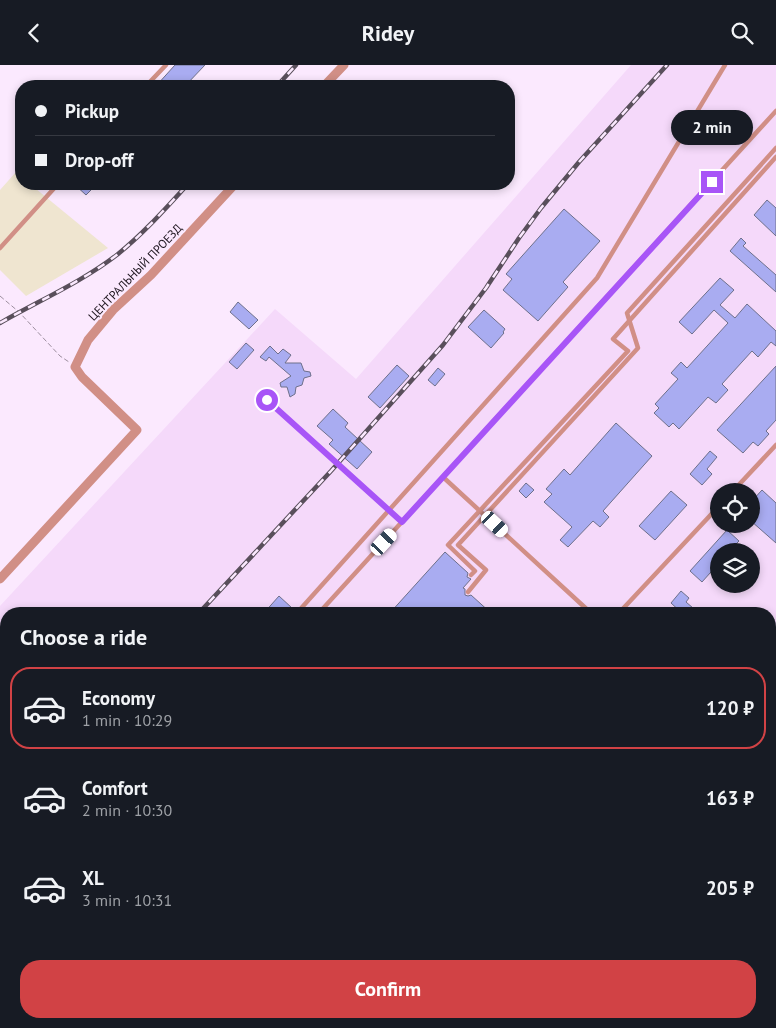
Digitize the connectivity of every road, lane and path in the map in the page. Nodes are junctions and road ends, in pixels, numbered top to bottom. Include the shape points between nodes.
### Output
1 (166, 65) edge
2 (344, 65) edge
3 (725, 65) edge
4 (152, 80) edge
5 (330, 80) edge
6 (776, 111) edge
7 (776, 148) edge
8 (776, 157) edge
9 (53, 190) edge
10 (229, 190) edge
11 (0, 248) edge
12 (0, 296) edge
13 (76, 367) junction
14 (267, 400) dead end
15 (776, 445) edge
16 (443, 477) junction
17 (740, 483) edge
18 (710, 516) edge
19 (402, 522) junction
20 (471, 575) dead end
21 (0, 579) edge
22 (468, 592) dead end
23 (302, 607) edge
24 (324, 607) edge
25 (584, 607) edge
26 (625, 607) edge

1 - 4 lane
2 - 5 street
3 - 23 lane, bridge via 597,278
6 - 16 lane
7 - 22 lane, bridge via 626,313 638,348 458,545 486,570
8 - 20 lane, bridge via 613,339 628,351 448,545 475,571
9 - 11 lane
10 - 13 street, ЦЕНТРАЛЬНЫЙ ПРОЕЗД via 151,275 113,310 88,340
12 - 13 path via 20,312 60,356
13 - 21 street via 82,377 137,430
14 - 19 lane
15 - 17 lane
16 - 19 lane
16 - 25 lane
18 - 26 lane
19 - 24 lane

